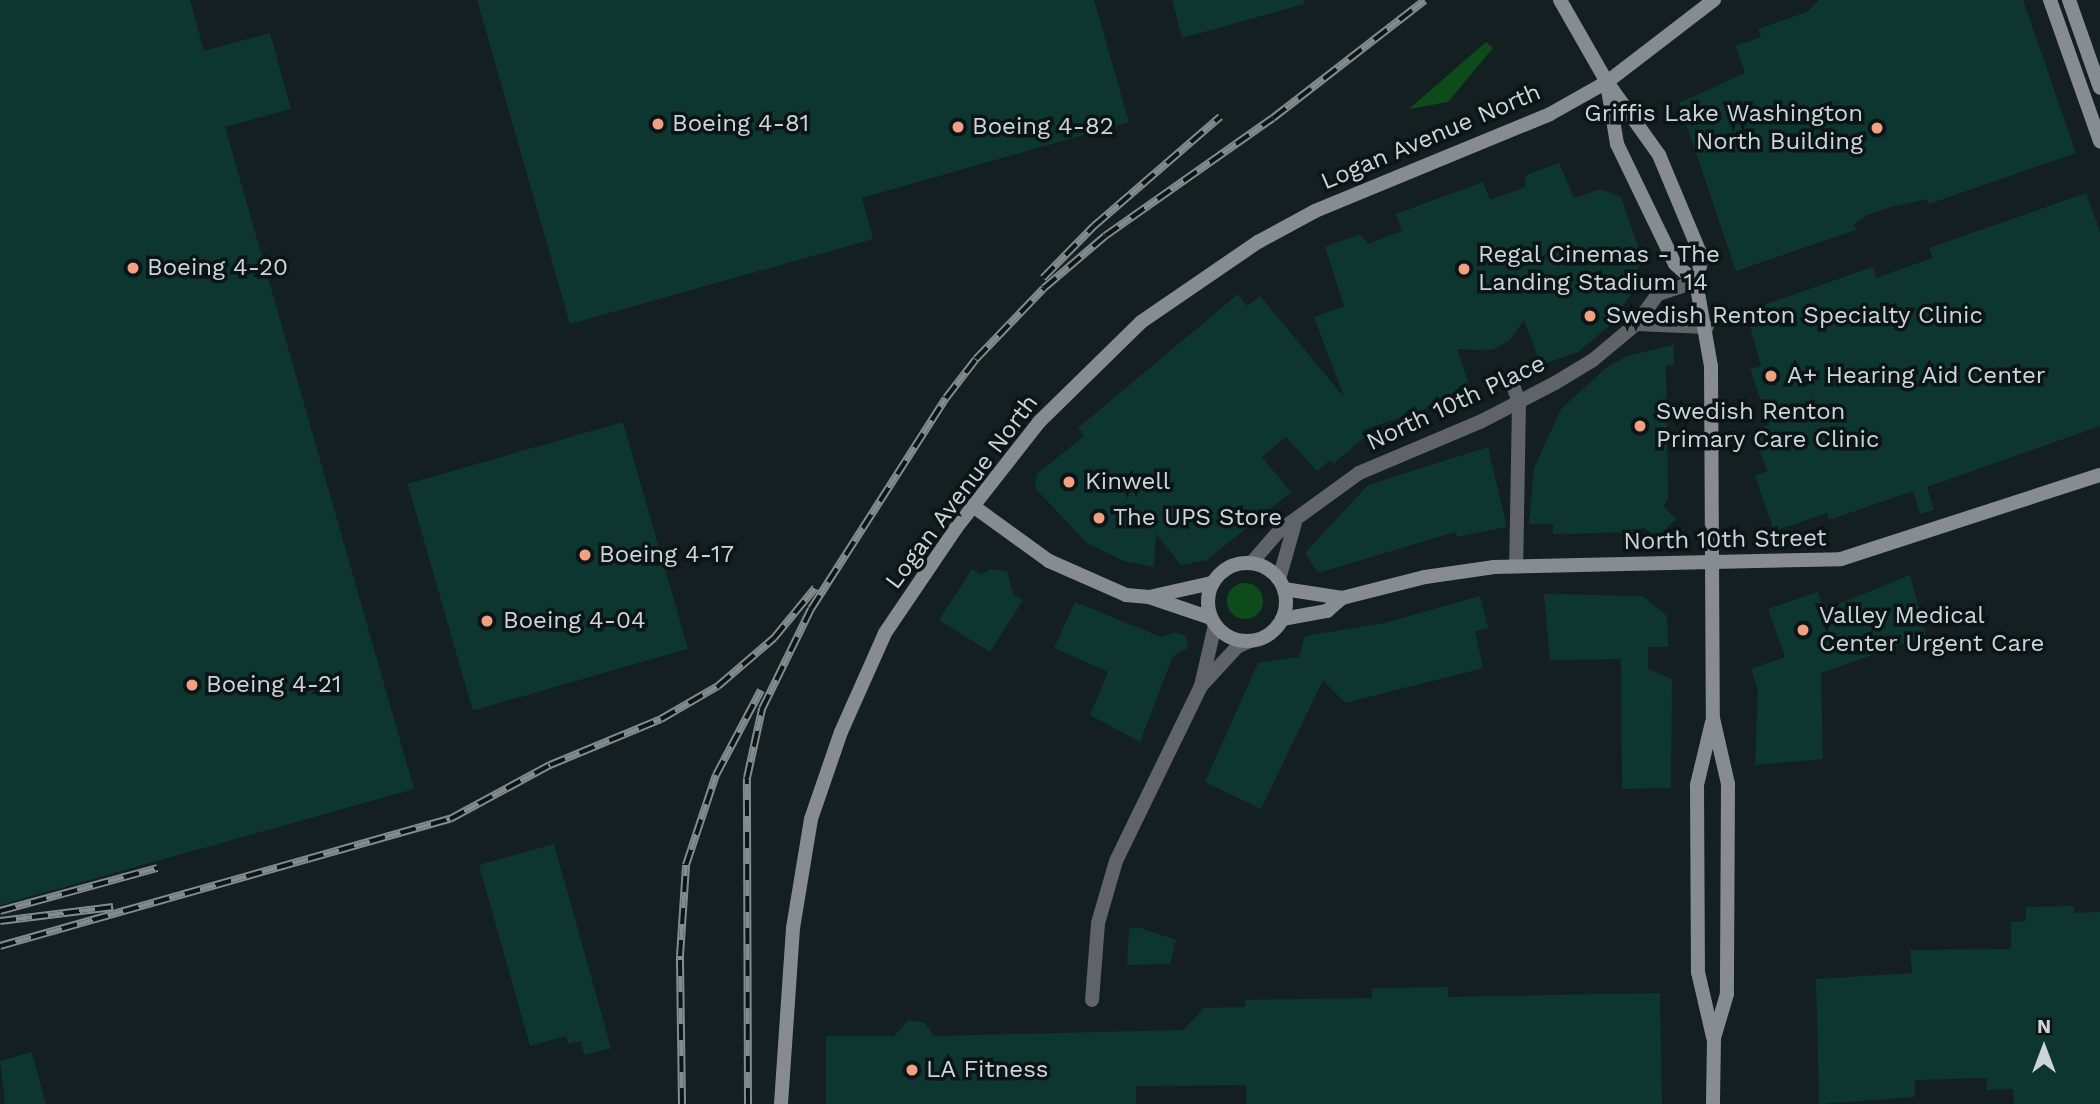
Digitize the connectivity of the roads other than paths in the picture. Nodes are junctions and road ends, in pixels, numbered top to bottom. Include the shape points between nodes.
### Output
1 (1560, 0) edge
2 (1714, 0) edge
3 (2050, 0) edge
4 (2069, 0) edge
5 (1607, 82) junction
6 (2100, 88) edge
7 (2100, 141) edge
8 (1696, 282) junction
9 (1636, 324) junction
10 (1707, 327) junction
11 (1511, 380) dead end
12 (1519, 402) junction
13 (2100, 475) edge
14 (972, 506) junction
15 (1295, 523) junction
16 (1252, 562) junction
17 (1712, 564) junction
18 (1516, 566) junction
19 (1212, 583) junction
20 (1282, 584) junction
21 (1149, 597) junction
22 (1342, 598) junction
23 (1282, 619) junction
24 (1213, 622) junction
25 (1250, 641) junction
26 (1201, 686) junction
27 (1713, 718) junction
28 (1093, 1000) dead end
29 (1714, 1038) junction
30 (781, 1104) edge
31 (1713, 1104) edge

1 - 5 street
2 - 5 street, Logan Avenue North
3 - 7 street
4 - 6 street
5 - 8 street via 1617,144 1675,264
5 - 8 street via 1644,129 1683,206 1702,258
5 - 14 street, Logan Avenue North via 1550,114 1315,211 1203,276 1090,368
8 - 9 street, North 10th Place via 1658,293
8 - 10 street
9 - 10 street
9 - 12 street, North 10th Place via 1593,360
10 - 17 street
11 - 12 street
12 - 15 street, North 10th Place via 1359,472
12 - 18 street
13 - 17 street, North 10th Street via 1872,553 1807,564
14 - 21 street via 1049,561 1126,595
14 - 30 street, Logan Avenue North via 885,633 841,732 811,820 787,970
15 - 16 street, North 10th Place via 1279,531
15 - 20 street
16 - 19 street via 1229,566
16 - 20 street
17 - 18 street, North 10th Street
17 - 27 street
18 - 22 street, North 10th Street via 1425,577
19 - 21 street
19 - 24 street
20 - 22 street, North 10th Street
20 - 23 street
21 - 24 street
22 - 23 street, North 10th Street via 1327,611
23 - 25 street via 1270,634
24 - 25 street via 1228,637
24 - 26 street
25 - 26 street via 1237,647
26 - 28 street via 1116,861 1098,923
27 - 29 street via 1728,784 1727,994
27 - 29 street via 1697,798 1699,982
29 - 31 street

